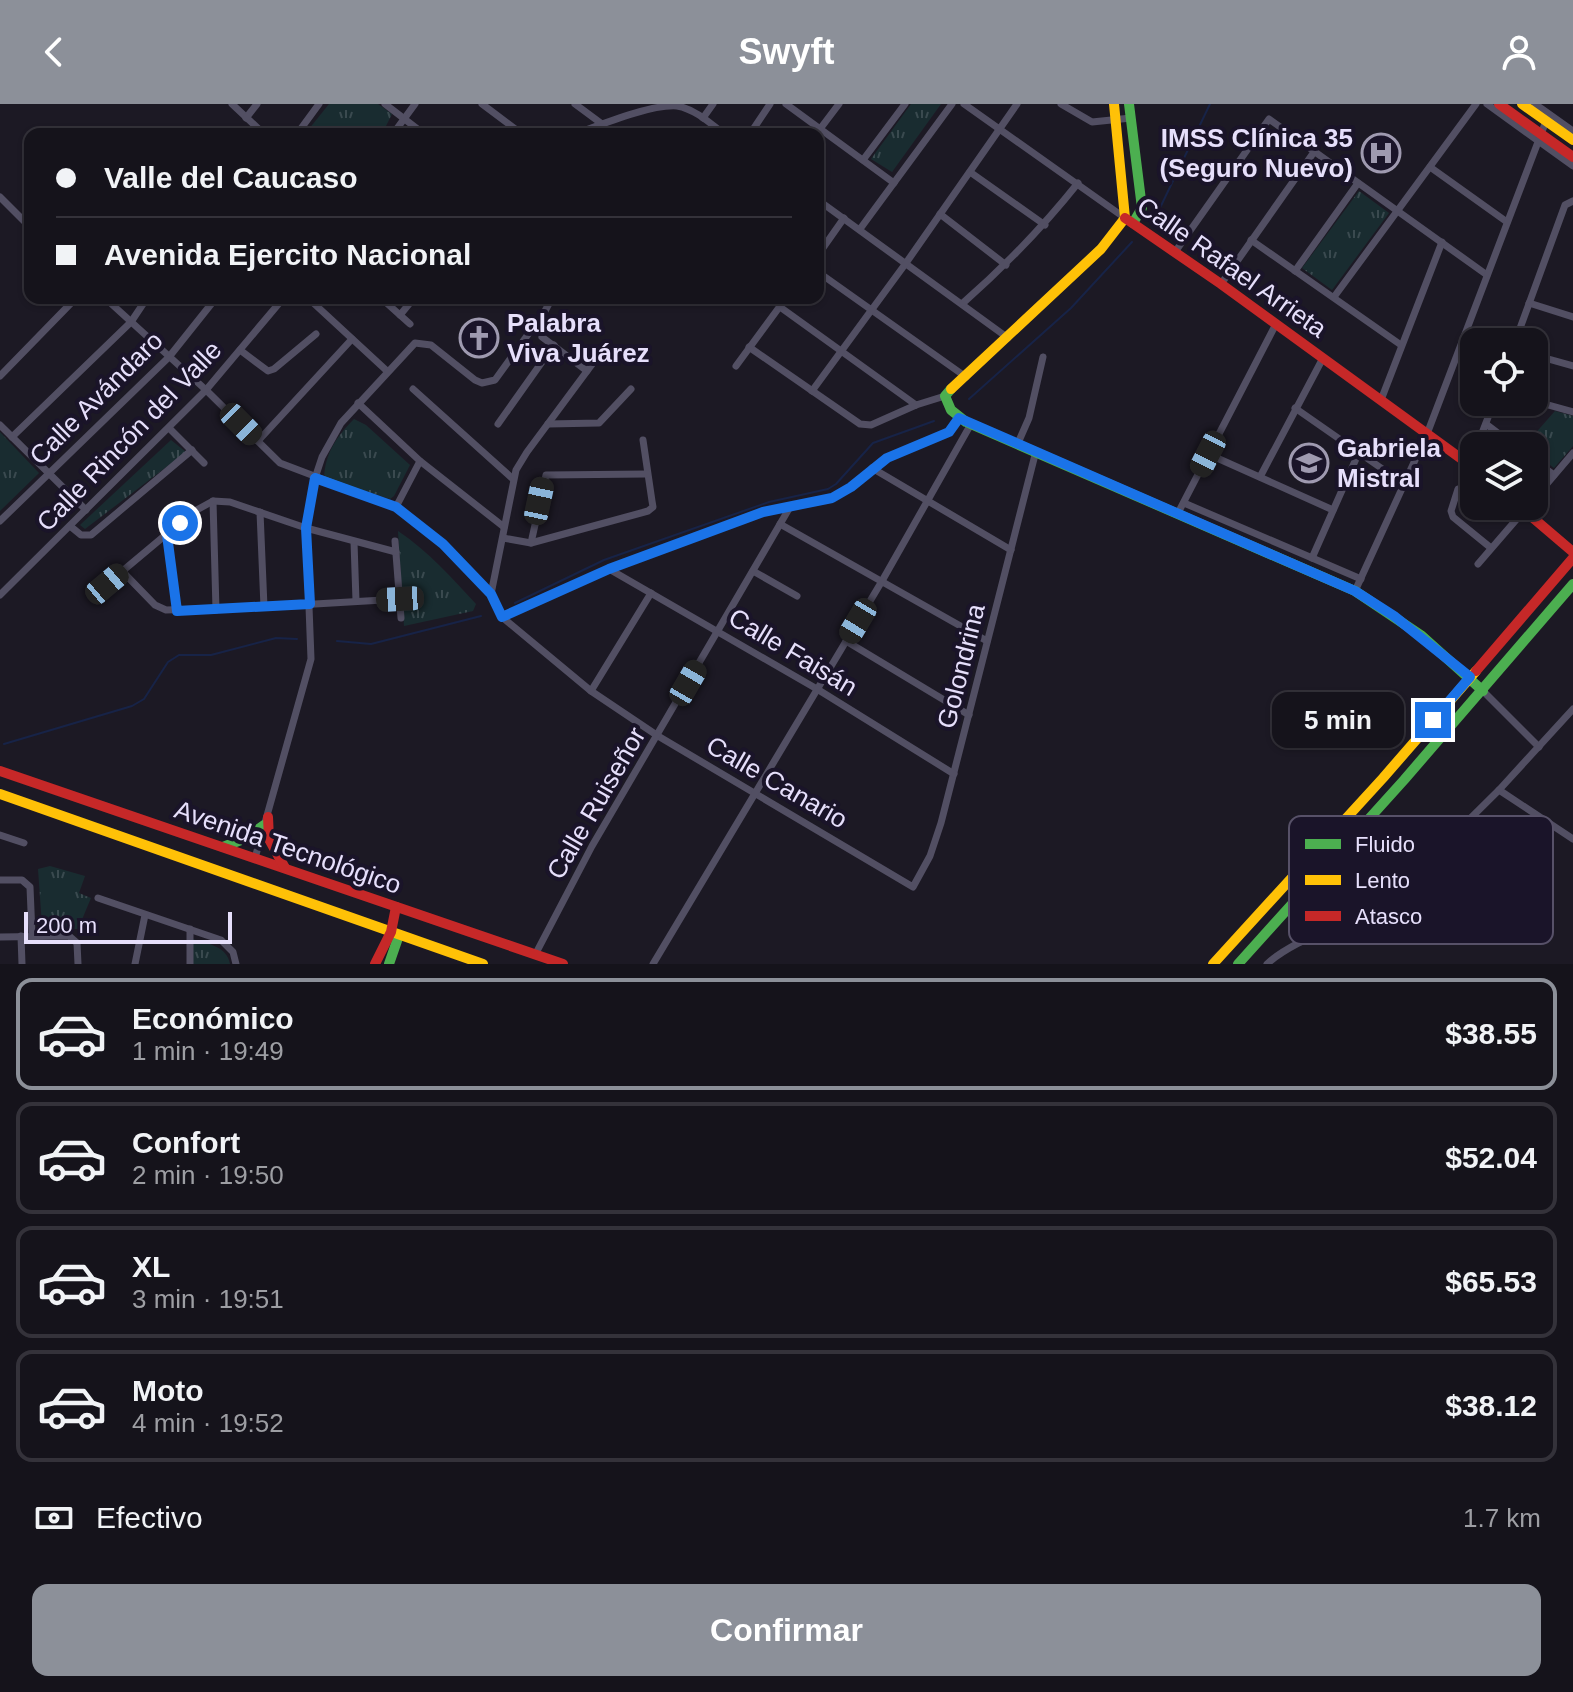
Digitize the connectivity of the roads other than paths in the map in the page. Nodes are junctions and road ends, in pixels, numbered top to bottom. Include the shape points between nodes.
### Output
1 (232, 104) edge
2 (257, 104) edge
3 (319, 104) edge
4 (385, 104) edge
5 (415, 104) edge
6 (482, 104) edge
7 (575, 104) edge
8 (713, 104) edge
9 (770, 104) edge
10 (786, 104) edge
11 (839, 104) edge
12 (905, 104) edge
13 (952, 104) edge
14 (964, 104) edge
15 (1017, 104) edge
16 (1061, 104) edge
17 (1114, 104) edge
18 (1129, 104) edge
19 (1476, 104) edge
20 (1487, 104) edge
21 (1499, 104) edge
22 (1522, 104) edge
23 (1535, 104) edge
24 (693, 107) edge
25 (246, 118) junction
26 (703, 118) junction
27 (1131, 118) junction
28 (404, 119) junction
29 (1546, 121) junction
30 (1116, 122) junction
31 (602, 124) junction
32 (257, 128) edge
33 (301, 128) edge
34 (397, 128) edge
35 (416, 128) edge
36 (514, 128) edge
37 (591, 128) edge
38 (716, 128) edge
39 (754, 128) edge
40 (819, 128) edge
41 (821, 128) edge
42 (1000, 129) junction
43 (1573, 131) edge
44 (824, 132) edge
45 (1540, 137) junction
46 (1573, 140) edge
47 (1314, 152) junction
48 (863, 160) junction
49 (1572, 160) edge
50 (1430, 167) junction
51 (970, 172) junction
52 (894, 183) junction
53 (1078, 183) junction
54 (1358, 183) junction
55 (0, 197) edge
56 (1571, 201) edge
57 (824, 204) edge
58 (1398, 211) junction
59 (940, 214) junction
60 (844, 218) junction
61 (1129, 220) junction
62 (24, 221) edge
63 (1507, 222) junction
64 (1045, 225) junction
65 (860, 229) junction
66 (1251, 240) junction
67 (1442, 242) junction
68 (824, 246) edge
69 (1175, 252) junction
70 (906, 263) junction
71 (1006, 265) junction
72 (1295, 271) junction
73 (1487, 275) junction
74 (824, 276) edge
75 (1221, 284) junction
76 (1334, 297) junction
77 (963, 303) junction
78 (1529, 303) junction
79 (70, 304) edge
80 (112, 304) edge
81 (143, 304) edge
82 (211, 304) edge
83 (278, 304) edge
84 (314, 304) edge
85 (388, 304) edge
86 (409, 304) edge
87 (549, 304) edge
88 (782, 304) edge
89 (780, 307) junction
90 (871, 309) junction
91 (400, 315) junction
92 (1573, 316) edge
93 (131, 322) junction
94 (410, 324) dead end
95 (1276, 324) junction
96 (1520, 328) edge
97 (316, 334) dead end
98 (542, 337) dead end
99 (1008, 338) junction
100 (352, 339) junction
101 (554, 345) junction
102 (1401, 345) junction
103 (749, 347) junction
104 (240, 350) junction
105 (840, 350) junction
106 (169, 357) junction
107 (1043, 357) dead end
108 (1323, 358) junction
109 (596, 359) dead end
110 (1548, 359) edge
111 (736, 366) dead end
112 (1573, 366) edge
113 (387, 371) junction
114 (587, 371) junction
115 (0, 376) edge
116 (966, 377) junction
117 (413, 389) dead end
118 (631, 389) dead end
119 (206, 390) junction
120 (812, 391) junction
121 (945, 396) junction
122 (1381, 400) junction
123 (358, 403) junction
124 (916, 405) junction
125 (1548, 405) edge
126 (1295, 408) junction
127 (1573, 412) edge
128 (1489, 416) edge
129 (959, 418) junction
130 (498, 424) dead end
131 (548, 424) junction
132 (971, 424) junction
133 (1486, 424) junction
134 (0, 425) edge
135 (169, 428) junction
136 (1483, 432) edge
137 (1497, 432) edge
138 (1427, 434) junction
139 (12, 437) junction
140 (643, 440) dead end
141 (258, 441) junction
142 (1018, 443) junction
143 (192, 450) junction
144 (1036, 451) junction
145 (1359, 452) junction
146 (1573, 453) edge
147 (1208, 454) junction
148 (1460, 454) edge
149 (420, 461) junction
150 (204, 463) dead end
151 (872, 468) junction
152 (1548, 470) edge
153 (49, 474) junction
154 (647, 474) junction
155 (1554, 475) junction
156 (1260, 477) junction
157 (315, 478) junction
158 (513, 479) junction
159 (1548, 482) edge
160 (1404, 484) junction
161 (1458, 489) dead end
162 (213, 501) junction
163 (927, 501) junction
164 (396, 507) junction
165 (790, 507) junction
166 (1181, 508) junction
167 (86, 510) junction
168 (1333, 510) junction
169 (260, 512) junction
170 (1513, 520) edge
171 (1537, 520) edge
172 (0, 521) edge
173 (780, 524) junction
174 (70, 526) junction
175 (504, 527) junction
176 (306, 528) junction
177 (167, 535) junction
178 (503, 538) junction
179 (395, 541) dead end
180 (354, 542) junction
181 (531, 543) junction
182 (1491, 548) junction
183 (1011, 550) junction
184 (396, 552) junction
185 (1573, 555) edge
186 (1312, 558) junction
187 (1478, 564) dead end
188 (609, 569) junction
189 (122, 571) junction
190 (753, 571) junction
191 (1361, 579) junction
192 (882, 581) junction
193 (107, 584) dead end
194 (1573, 584) edge
195 (1355, 591) junction
196 (651, 593) junction
197 (491, 594) junction
198 (0, 595) edge
199 (797, 596) dead end
200 (400, 599) junction
201 (356, 601) junction
202 (310, 604) junction
203 (264, 607) junction
204 (216, 610) junction
205 (177, 611) junction
206 (502, 617) junction
207 (401, 618) dead end
208 (719, 631) junction
209 (846, 641) junction
210 (987, 641) junction
211 (1470, 677) junction
212 (817, 689) junction
213 (591, 691) junction
214 (1483, 691) junction
215 (1573, 709) edge
216 (969, 715) junction
217 (658, 736) junction
218 (1539, 747) junction
219 (0, 771) edge
220 (954, 774) junction
221 (1499, 790) junction
222 (756, 792) junction
223 (0, 794) edge
224 (132, 816) junction
225 (1350, 816) edge
226 (1372, 816) edge
227 (1473, 816) edge
228 (1538, 816) edge
229 (266, 821) junction
230 (150, 823) junction
231 (1553, 826) edge
232 (0, 835) edge
233 (118, 835) junction
234 (1573, 839) edge
235 (24, 843) dead end
236 (142, 843) junction
237 (223, 847) junction
238 (255, 858) junction
239 (285, 868) junction
240 (0, 880) edge
241 (1289, 885) edge
242 (913, 887) joint
243 (98, 898) dead end
244 (396, 907) junction
245 (1289, 910) edge
246 (145, 915) junction
247 (190, 929) junction
248 (395, 933) junction
249 (32, 935) junction
250 (21, 936) junction
251 (0, 937) edge
252 (1301, 944) edge
253 (535, 955) junction
254 (1224, 959) edge
255 (22, 964) edge
256 (78, 964) edge
257 (135, 964) edge
258 (190, 964) edge
259 (236, 964) edge
260 (375, 964) edge
261 (389, 964) edge
262 (483, 964) edge
263 (563, 964) edge
264 (653, 964) edge
265 (1213, 964) edge
266 (1238, 964) edge
267 (1267, 964) edge

1 - 25 street
2 - 25 street
3 - 33 street
4 - 28 street
5 - 28 street
6 - 36 street
7 - 31 street
8 - 26 street
9 - 39 street
10 - 40 street
11 - 41 street
12 - 48 street
13 - 52 street
14 - 42 street, Calle Rafael Arrieta
15 - 42 street
16 - 30 street via 1086,120
17 - 30 main road
18 - 27 main road
19 - 50 street
20 - 45 street
21 - 45 main road
22 - 29 main road
23 - 43 street
24 - 26 street
24 - 31 street via 658,106
25 - 32 street
26 - 38 street
27 - 30 street
27 - 61 main road via 1142,208
28 - 34 street
28 - 35 street
29 - 45 street
29 - 46 main road
30 - 61 main road
31 - 37 street
42 - 51 street
42 - 53 street, Calle Rafael Arrieta
44 - 48 street
45 - 49 main road
45 - 63 street
47 - 54 street
47 - 66 street
47 - 69 street via 1269,119
48 - 52 street
50 - 58 street
50 - 63 street
51 - 59 street
51 - 64 street
52 - 65 street
53 - 61 street, Calle Rafael Arrieta
53 - 64 street
54 - 58 street
54 - 72 street
55 - 62 street
56 - 78 street
57 - 60 street
58 - 67 street
58 - 76 street
59 - 70 street
59 - 71 street
60 - 65 street
60 - 68 street
61 - 69 main road, Calle Rafael Arrieta
61 - 99 main road
63 - 73 street
64 - 71 street
65 - 70 street
66 - 72 street
66 - 75 street
67 - 73 street
67 - 102 street
69 - 75 main road, Calle Rafael Arrieta
70 - 77 street
70 - 90 street
71 - 77 street
72 - 76 street
73 - 138 street
74 - 90 street
75 - 95 main road, Calle Rafael Arrieta
76 - 102 street
77 - 99 street
78 - 92 street
78 - 96 street
79 - 115 street
80 - 93 street, Calle Canario
81 - 93 street
82 - 106 street, Calle Avándaro
83 - 104 street, Calle Rincón del Valle
84 - 100 street
85 - 91 street
86 - 91 street
87 - 113 street via 506,367 488,383 475,380 426,343 415,343
88 - 89 street
89 - 103 street
89 - 105 street
90 - 105 street
90 - 116 street
91 - 94 street
93 - 106 street, Calle Canario
93 - 139 street
95 - 108 main road, Calle Rafael Arrieta
95 - 147 street
97 - 104 street via 268,371
98 - 101 street
99 - 116 main road
100 - 113 street
100 - 141 street
101 - 114 street
101 - 130 street
102 - 122 street
103 - 111 street
103 - 120 street
104 - 119 street, Calle Rincón del Valle
105 - 120 street
105 - 124 street
106 - 119 street, Calle Canario
106 - 153 street, Calle Avándaro
107 - 142 street
108 - 122 main road, Calle Rafael Arrieta
108 - 126 street
109 - 114 street
110 - 112 street
113 - 123 street
114 - 131 street
116 - 121 main road
117 - 158 street
118 - 131 street via 599,423
119 - 135 street, Calle Rincón del Valle
119 - 141 street, Calle Canario
120 - 124 street via 860,424 871,425
121 - 124 street
121 - 129 main road
122 - 138 main road, Calle Rafael Arrieta
123 - 149 street
123 - 157 street via 332,437
125 - 127 street
126 - 145 street
126 - 156 street
128 - 133 street
129 - 132 main road
129 - 151 street via 944,435
131 - 158 street
132 - 142 main road
132 - 163 street
133 - 136 street
133 - 137 street
134 - 139 street
135 - 143 street
135 - 167 street, Calle Rincón del Valle
138 - 148 main road, Calle Rafael Arrieta
138 - 160 street
139 - 153 street
140 - 154 street
141 - 157 street, Calle Canario via 280,463
142 - 144 main road
143 - 150 street
143 - 174 street via 91,535
144 - 166 main road
144 - 183 street, Golondrina
145 - 160 street
145 - 168 street
146 - 155 street
147 - 156 street
147 - 166 street
149 - 164 street
149 - 175 street
151 - 163 street
151 - 165 street via 832,498
152 - 155 street
153 - 167 street
153 - 172 street, Calle Avándaro
154 - 181 street via 653,507 648,511
154 - 181 street via 546,475
155 - 159 street
156 - 168 street
157 - 164 street, Calle Canario
157 - 176 street
158 - 175 street
160 - 191 street
161 - 182 street via 1453,517
162 - 169 street
162 - 177 street
162 - 204 street
163 - 183 street
163 - 192 street
164 - 197 street, Calle Canario via 443,544
165 - 173 street, Calle Ruiseñor
165 - 188 street via 763,512
166 - 186 street
166 - 195 main road
167 - 174 street, Calle Rincón del Valle
168 - 186 street
169 - 176 street
169 - 203 street
170 - 182 street
171 - 185 main road
173 - 190 street, Calle Ruiseñor
173 - 192 street
174 - 198 street, Calle Rincón del Valle
175 - 178 street
176 - 180 street
176 - 202 street
177 - 189 street
177 - 205 street
178 - 181 street
178 - 197 street
179 - 184 street
180 - 184 street
180 - 201 street
182 - 187 street
183 - 210 street, Golondrina
184 - 200 street
185 - 211 main road
186 - 191 street
188 - 196 street, Calle Faisán
188 - 206 street
189 - 193 street
189 - 205 street via 155,605
190 - 199 street
190 - 208 street, Calle Ruiseñor
191 - 195 street
192 - 209 street
192 - 210 street
194 - 214 main road
195 - 211 main road
196 - 208 street, Calle Faisán
196 - 213 street
197 - 206 street, Calle Canario
200 - 201 street
200 - 207 street
201 - 202 street
202 - 203 street
202 - 229 street via 311,659
203 - 204 street
204 - 205 street
206 - 213 street, Calle Canario
208 - 212 street, Calle Faisán
208 - 217 street, Calle Ruiseñor
209 - 212 street
209 - 216 street
210 - 216 street, Golondrina
211 - 214 main road
211 - 225 main road
212 - 220 street, Calle Faisán
212 - 222 street
213 - 217 street, Calle Canario
214 - 218 street
214 - 226 main road
215 - 218 street
216 - 220 street, Golondrina
217 - 222 street, Calle Canario
217 - 253 street, Calle Ruiseñor
218 - 221 street
219 - 224 main road, Avenida Tecnológico
220 - 242 street, Golondrina via 936,841
221 - 227 street
221 - 228 street
222 - 242 street, Calle Canario
222 - 264 street
223 - 233 main road, Avenida Tecnológico
224 - 230 main road, Avenida Tecnológico
224 - 233 main road
229 - 237 main road via 246,838
229 - 238 street
229 - 239 main road
230 - 236 main road via 141,832
230 - 237 main road, Avenida Tecnológico
231 - 234 street
232 - 235 street
233 - 236 main road, Avenida Tecnológico
236 - 248 main road, Avenida Tecnológico
237 - 238 main road, Avenida Tecnológico
238 - 239 main road, Avenida Tecnológico
239 - 244 main road, Avenida Tecnológico
240 - 249 street via 22,880 30,887
241 - 254 main road
243 - 246 street
244 - 248 main road
244 - 253 main road, Avenida Tecnológico
245 - 266 main road
246 - 247 street
246 - 257 street
247 - 258 street
247 - 259 street via 221,940
248 - 260 main road
248 - 261 main road
248 - 262 main road, Avenida Tecnológico
249 - 250 street
249 - 256 street via 72,937
250 - 251 street
250 - 255 street
252 - 267 street
253 - 263 main road, Avenida Tecnológico
254 - 265 main road

